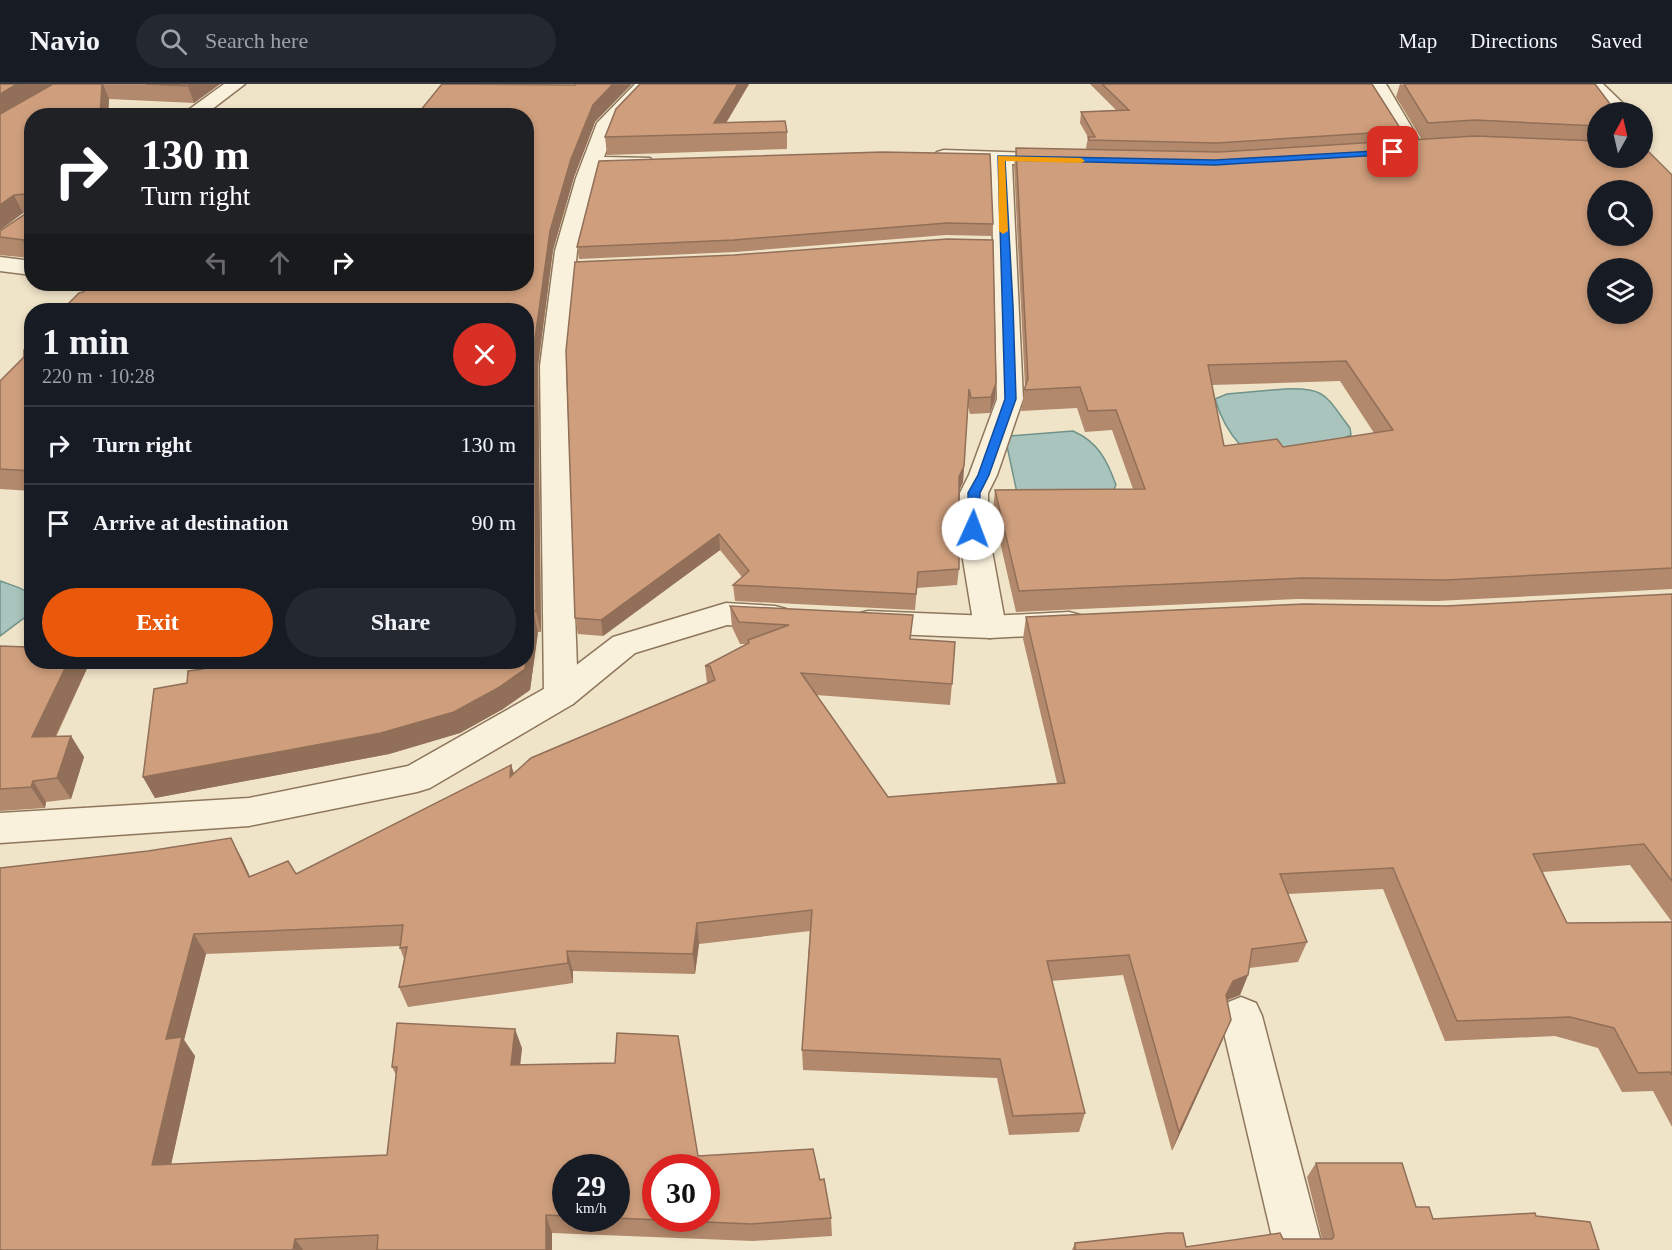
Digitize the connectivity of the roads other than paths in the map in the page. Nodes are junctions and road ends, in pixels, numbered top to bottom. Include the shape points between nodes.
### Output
1 (236, 84) edge
2 (646, 84) edge
3 (1376, 84) edge
4 (1592, 84) edge
5 (1611, 102) edge
6 (201, 108) edge
7 (1437, 149) edge
8 (1415, 150) junction
9 (1393, 152) edge
10 (930, 156) edge
11 (1001, 158) junction
12 (666, 161) edge
13 (1085, 161) edge
14 (591, 164) junction
15 (0, 264) edge
16 (24, 267) edge
17 (808, 619) edge
18 (844, 621) edge
19 (1096, 622) edge
20 (990, 627) junction
21 (561, 695) junction
22 (0, 828) edge
23 (1241, 1016) dead end
24 (1299, 1250) edge

1 - 6 street
2 - 14 street via 607,123
3 - 8 street
4 - 5 street
7 - 8 street
8 - 9 street
10 - 11 street
11 - 13 street
11 - 20 street via 995,244 1010,399 974,493 973,529
12 - 14 street
14 - 21 street via 566,251 577,268 554,366
15 - 16 street
17 - 21 street via 726,614 624,645
18 - 20 street
19 - 20 street
21 - 22 street via 417,778 249,812
23 - 24 street

